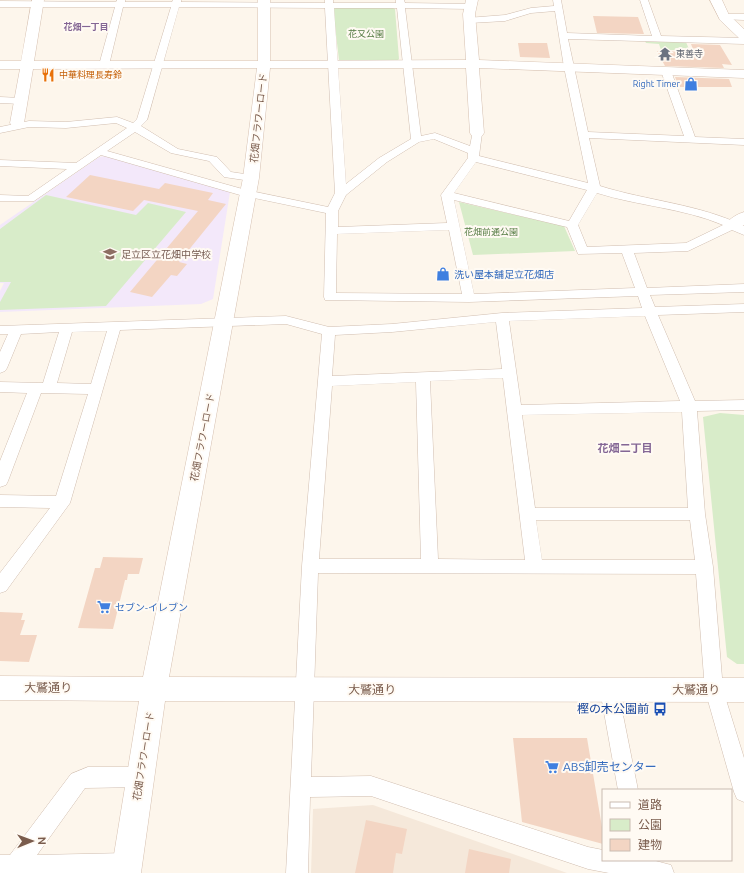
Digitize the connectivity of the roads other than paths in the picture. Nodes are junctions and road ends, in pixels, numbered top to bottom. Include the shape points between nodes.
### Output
1 (644, 0) edge
2 (716, 0) edge
3 (38, 2) edge
4 (121, 2) edge
5 (177, 2) edge
6 (264, 3) edge
7 (329, 3) edge
8 (401, 3) edge
9 (471, 3) edge
10 (0, 4) edge
11 (558, 4) edge
12 (724, 17) junction
13 (744, 17) edge
14 (470, 20) junction
15 (564, 36) junction
16 (744, 36) edge
17 (657, 38) junction
18 (744, 41) edge
19 (264, 64) junction
20 (332, 64) junction
21 (408, 64) junction
22 (473, 64) junction
23 (0, 65) edge
24 (27, 65) junction
25 (104, 65) junction
26 (158, 65) junction
27 (569, 67) junction
28 (666, 71) junction
29 (744, 74) edge
30 (0, 100) edge
31 (21, 101) junction
32 (17, 124) junction
33 (135, 127) junction
34 (0, 130) edge
35 (477, 133) joint
36 (583, 135) junction
37 (416, 140) junction
38 (691, 140) junction
39 (744, 142) edge
40 (100, 152) junction
41 (474, 155) junction
42 (0, 163) edge
43 (79, 166) junction
44 (250, 186) junction
45 (594, 188) junction
46 (341, 194) junction
47 (447, 194) junction
48 (0, 198) edge
49 (332, 211) junction
50 (740, 224) edge
51 (572, 225) junction
52 (453, 226) junction
53 (332, 231) junction
54 (626, 249) junction
55 (744, 288) edge
56 (642, 292) junction
57 (469, 298) junction
58 (744, 308) edge
59 (650, 311) junction
60 (502, 317) junction
61 (225, 322) junction
62 (115, 326) junction
63 (67, 328) junction
64 (0, 330) edge
65 (16, 330) junction
66 (329, 331) junction
67 (0, 368) edge
68 (510, 373) junction
69 (423, 377) junction
70 (325, 381) junction
71 (0, 387) edge
72 (42, 387) junction
73 (97, 389) junction
74 (689, 405) junction
75 (744, 405) edge
76 (515, 410) junction
77 (0, 481) edge
78 (0, 501) edge
79 (62, 503) junction
80 (528, 514) junction
81 (697, 514) junction
82 (310, 566) junction
83 (430, 566) junction
84 (534, 566) junction
85 (704, 567) junction
86 (0, 586) edge
87 (0, 688) edge
88 (154, 689) junction
89 (305, 690) junction
90 (609, 690) junction
91 (714, 690) junction
92 (744, 690) edge
93 (140, 777) junction
94 (300, 786) junction
95 (628, 789) edge
96 (744, 792) edge
97 (602, 860) edge
98 (608, 861) edge
99 (649, 867) edge
100 (8, 869) edge
101 (126, 869) edge
102 (297, 873) edge

1 - 17 street
2 - 12 street
3 - 4 street
3 - 10 street
3 - 24 street
4 - 5 street
4 - 25 street
5 - 6 street
5 - 26 street
6 - 7 street
6 - 19 street, 花畑フラワーロード
7 - 8 street
7 - 20 street
8 - 9 street
8 - 21 street
9 - 14 street
11 - 14 street via 505,18
11 - 15 street
12 - 13 street
12 - 16 street
14 - 22 street
15 - 17 street
15 - 27 street
17 - 18 street
19 - 20 street
19 - 26 street
19 - 44 street, 花畑フラワーロード
20 - 21 street
20 - 46 street
21 - 22 street
21 - 37 street
22 - 27 street
22 - 35 street
23 - 24 street
24 - 25 street
24 - 31 street
25 - 26 street
26 - 33 street via 142,120
27 - 28 street
27 - 36 street
28 - 29 street
28 - 38 street
30 - 31 street
31 - 32 street
32 - 33 street via 66,125 117,120
32 - 34 street
33 - 40 street
33 - 44 street via 176,151 213,159 228,175
35 - 41 street
36 - 38 street
36 - 45 street
37 - 41 street via 435,136
37 - 46 street via 382,160
38 - 39 street
40 - 43 street
40 - 44 street
41 - 45 street
41 - 47 street
42 - 43 street
43 - 48 street via 30,199
44 - 49 street via 303,207
44 - 61 street, 花畑フラワーロード
45 - 50 street via 696,211
45 - 51 street
46 - 49 street
47 - 51 street
47 - 52 street
49 - 53 street
50 - 54 street via 688,247
51 - 54 street via 582,250
52 - 53 street
52 - 57 street
53 - 57 street via 330,297
54 - 56 street
55 - 56 street
56 - 57 street
56 - 59 street
58 - 59 street
59 - 60 street
59 - 74 street
60 - 66 street via 392,328
60 - 68 street
61 - 62 street
61 - 66 street via 286,320
61 - 88 street, 花畑フラワーロード
62 - 63 street
62 - 73 street
63 - 65 street
63 - 72 street
64 - 65 street
65 - 67 street
66 - 70 street
68 - 69 street
68 - 76 street
69 - 70 street
69 - 83 street
70 - 82 street
71 - 72 street
72 - 73 street
72 - 77 street
73 - 79 street
74 - 75 street
74 - 76 street
74 - 81 street
76 - 80 street
78 - 79 street
79 - 86 street
80 - 81 street
80 - 84 street
81 - 85 street
82 - 83 street
82 - 89 street
83 - 84 street
84 - 85 street
85 - 91 street
87 - 88 street, 大鷲通り
88 - 89 street, 大鷲通り
88 - 93 street, 花畑フラワーロード
89 - 90 street, 大鷲通り
89 - 94 street
90 - 91 street, 大鷲通り
90 - 95 street
91 - 92 street, 大鷲通り
91 - 96 street
93 - 100 street via 88,777 78,781
93 - 101 street, 花畑フラワーロード
94 - 97 street via 371,786 588,858
94 - 102 street
98 - 99 street
100 - 101 street

